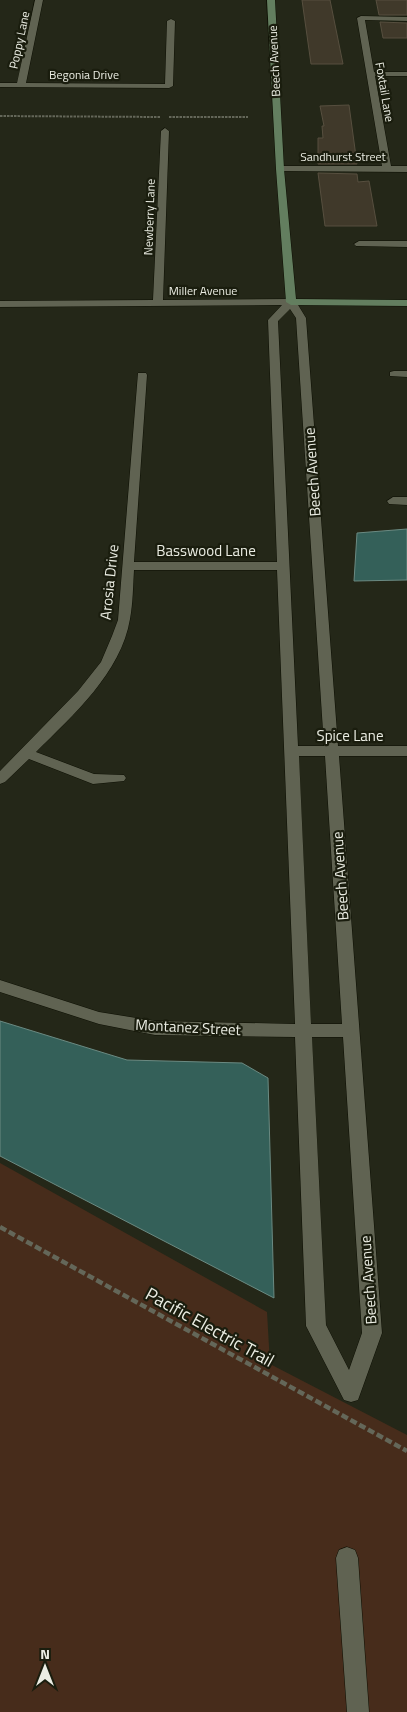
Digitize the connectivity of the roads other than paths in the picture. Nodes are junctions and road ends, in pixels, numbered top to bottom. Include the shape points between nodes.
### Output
1 (38, 0) edge
2 (271, 0) edge
3 (407, 19) edge
4 (171, 21) dead end
5 (369, 74) junction
6 (407, 74) edge
7 (0, 85) edge
8 (21, 85) junction
9 (165, 131) dead end
10 (280, 168) junction
11 (387, 169) junction
12 (407, 169) edge
13 (359, 244) dead end
14 (407, 244) edge
15 (291, 302) junction
16 (158, 303) junction
17 (407, 303) edge
18 (0, 304) edge
19 (394, 374) dead end
20 (407, 374) edge
21 (142, 375) dead end
22 (393, 501) dead end
23 (407, 501) edge
24 (128, 566) junction
25 (284, 566) junction
26 (292, 751) junction
27 (331, 751) junction
28 (407, 751) edge
29 (26, 752) junction
30 (119, 778) dead end
31 (0, 779) edge
32 (0, 986) edge
33 (304, 1031) junction
34 (351, 1031) junction
35 (347, 1558) dead end
36 (358, 1712) edge

1 - 8 street, Poppy Lane
2 - 10 street, Beech Avenue
3 - 5 street, Foxtail Lane via 361,18
4 - 8 street, Begonia Drive via 169,86
5 - 6 street
5 - 11 street, Foxtail Lane
7 - 8 street, Begonia Drive
9 - 16 street, Newberry Lane
10 - 11 street, Sandhurst Street
10 - 15 street, Beech Avenue
11 - 12 street, Sandhurst Street
13 - 14 street
15 - 16 street, Miller Avenue
15 - 17 street, Miller Avenue
15 - 25 street, Beech Avenue via 273,320
15 - 27 street, Beech Avenue via 301,318
16 - 18 street, Miller Avenue
19 - 20 street
21 - 24 street, Arosia Drive
22 - 23 street
24 - 25 street, Basswood Lane
24 - 29 street, Arosia Drive via 124,620 108,662 82,695
25 - 26 street, Beech Avenue
26 - 27 street, Spice Lane
26 - 33 street, Beech Avenue
27 - 28 street, Spice Lane
27 - 34 street, Beech Avenue
29 - 30 street via 93,779
29 - 31 street, Arosia Drive
32 - 33 street, Montanez Street via 90,1016 136,1026
33 - 34 street, Montanez Street
33 - 34 street, Beech Avenue via 316,1326 351,1393 372,1333
35 - 36 street

